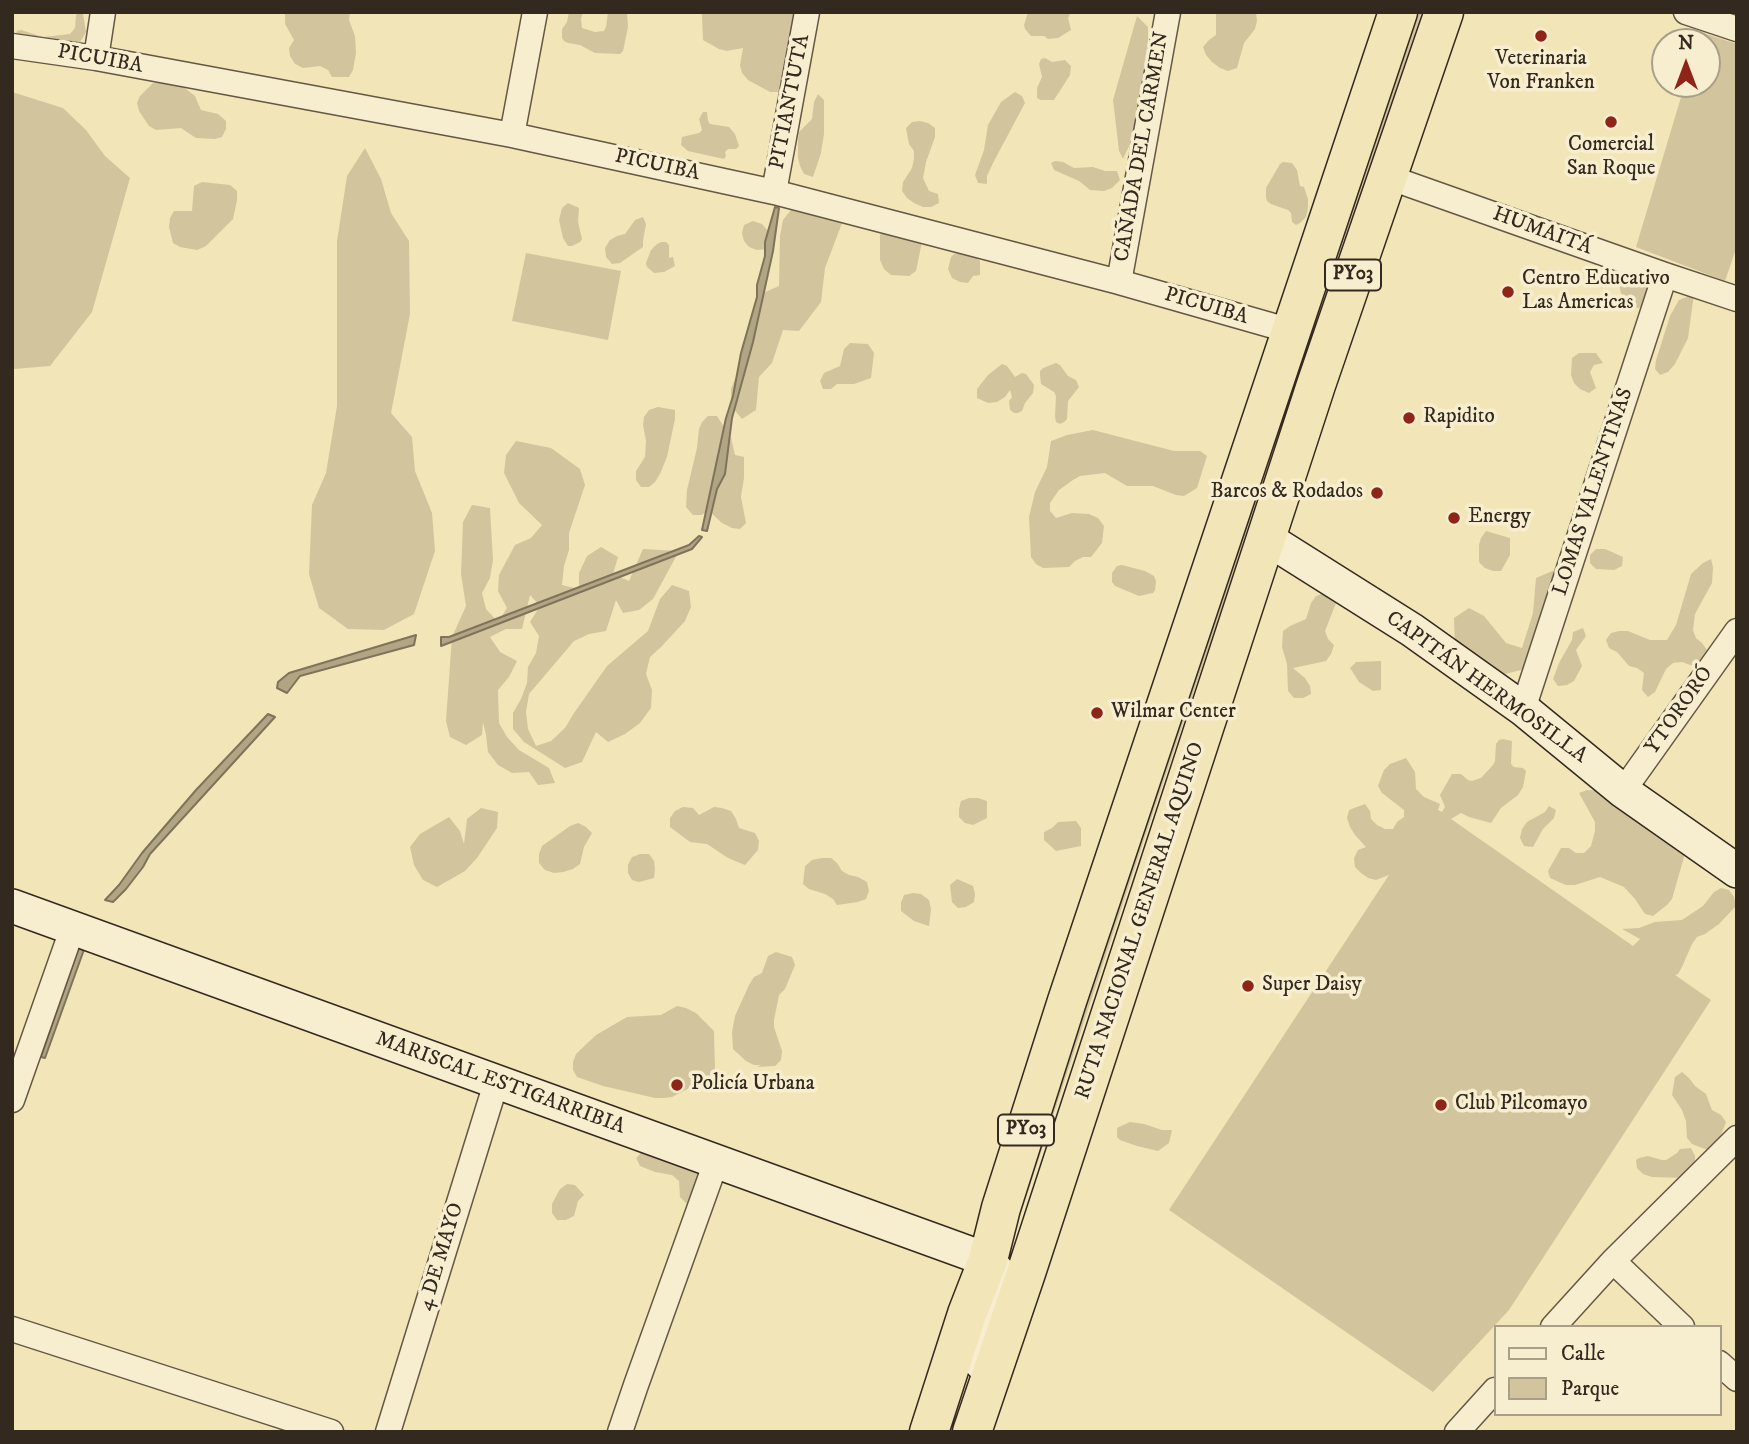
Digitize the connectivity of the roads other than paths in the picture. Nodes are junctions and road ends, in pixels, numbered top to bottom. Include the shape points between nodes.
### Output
1 (103, 12) edge
2 (535, 12) edge
3 (807, 12) edge
4 (1168, 12) edge
5 (1398, 12) edge
6 (1444, 12) edge
7 (1686, 12) edge
8 (1737, 29) edge
9 (12, 46) edge
10 (96, 58) junction
11 (512, 135) junction
12 (1388, 177) junction
13 (774, 192) junction
14 (1665, 275) junction
15 (1119, 282) junction
16 (1737, 299) edge
17 (1291, 331) junction
18 (1266, 538) junction
19 (1737, 631) edge
20 (1523, 709) junction
21 (1623, 791) junction
22 (1737, 871) edge
23 (12, 906) edge
24 (73, 928) junction
25 (496, 1083) junction
26 (12, 1100) edge
27 (1737, 1139) edge
28 (716, 1162) junction
29 (1049, 1201) junction
30 (988, 1260) junction
31 (1613, 1261) junction
32 (1555, 1325) edge
33 (1680, 1325) edge
34 (12, 1329) edge
35 (1721, 1365) edge
36 (1737, 1379) edge
37 (990, 1381) junction
38 (1494, 1391) edge
39 (331, 1432) edge
40 (388, 1432) edge
41 (620, 1432) edge
42 (929, 1432) edge
43 (972, 1432) edge
44 (1457, 1432) edge

1 - 10 street
2 - 11 street
3 - 13 street, PITIANTUTA
4 - 15 street, CAÑADA DEL CARMEN
5 - 17 highway, RUTA NACIONAL GENERAL AQUINO / PY03
6 - 12 highway, RUTA NACIONAL GENERAL AQUINO / PY03
7 - 8 street
9 - 10 street, PICUIBA
10 - 11 street, PICUIBA
11 - 13 street, PICUIBA
12 - 14 street, HUMAITÁ
12 - 18 highway, RUTA NACIONAL GENERAL AQUINO / PY03
13 - 15 street, PICUIBA
14 - 16 street, HUMAITÁ
14 - 20 street, LOMAS VALENTINAS
15 - 17 street, PICUIBA
17 - 30 highway, RUTA NACIONAL GENERAL AQUINO / PY03 via 1067,1001
18 - 20 street, CAPITÁN HERMOSILLA via 1412,630
18 - 29 highway, RUTA NACIONAL GENERAL AQUINO / PY03
19 - 21 street, YTORORÓ
20 - 21 street, CAPITÁN HERMOSILLA
21 - 22 street, CAPITÁN HERMOSILLA
23 - 24 street, MARISCAL ESTIGARRIBIA
24 - 25 street, MARISCAL ESTIGARRIBIA
24 - 26 street
25 - 28 street, MARISCAL ESTIGARRIBIA
25 - 40 street, 4 DE MAYO
27 - 31 street
28 - 30 street, MARISCAL ESTIGARRIBIA
28 - 41 street
29 - 30 highway via 1024,1222 1012,1251
29 - 37 highway, RUTA NACIONAL GENERAL AQUINO / PY03
30 - 37 street via 998,1272 1000,1285 979,1353
30 - 42 highway, RUTA NACIONAL GENERAL AQUINO / PY03
31 - 32 street
31 - 33 street
34 - 39 street
35 - 36 street
37 - 43 highway, RUTA NACIONAL GENERAL AQUINO / PY03
38 - 44 street

